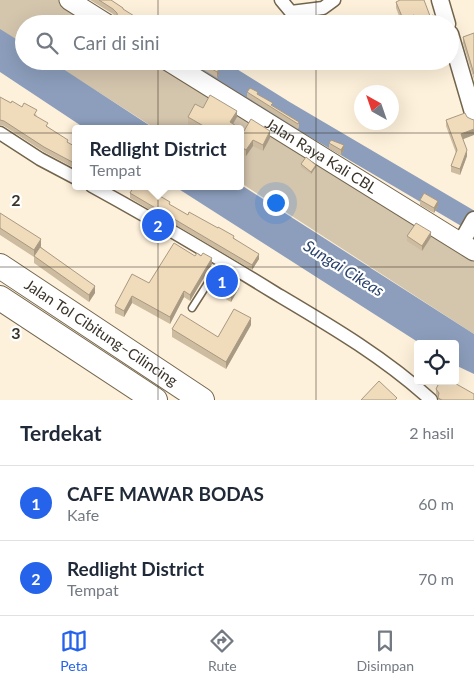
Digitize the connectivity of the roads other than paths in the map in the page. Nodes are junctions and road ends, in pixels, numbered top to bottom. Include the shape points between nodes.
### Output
1 (69, 0) edge
2 (281, 0) edge
3 (334, 0) edge
4 (440, 0) edge
5 (93, 15) edge
6 (444, 15) edge
7 (459, 65) edge
8 (183, 70) edge
9 (474, 116) edge
10 (0, 134) edge
11 (72, 176) edge
12 (99, 190) edge
13 (472, 223) edge
14 (468, 247) edge
15 (222, 261) junction
16 (0, 266) edge
17 (0, 298) edge
18 (192, 308) dead end
19 (155, 400) edge
20 (202, 400) edge
21 (431, 400) edge

1 - 5 main road
2 - 3 street via 291,12 323,8
4 - 6 street
7 - 9 street
8 - 14 main road, Jalan Raya Kali CBL
10 - 11 street
12 - 15 street
13 - 14 street
15 - 18 lane
15 - 21 street via 380,359
16 - 20 highway, Jalan Tol Cibitung–Cilincing
17 - 19 highway, Jalan Tol Cibitung–Cilincing

